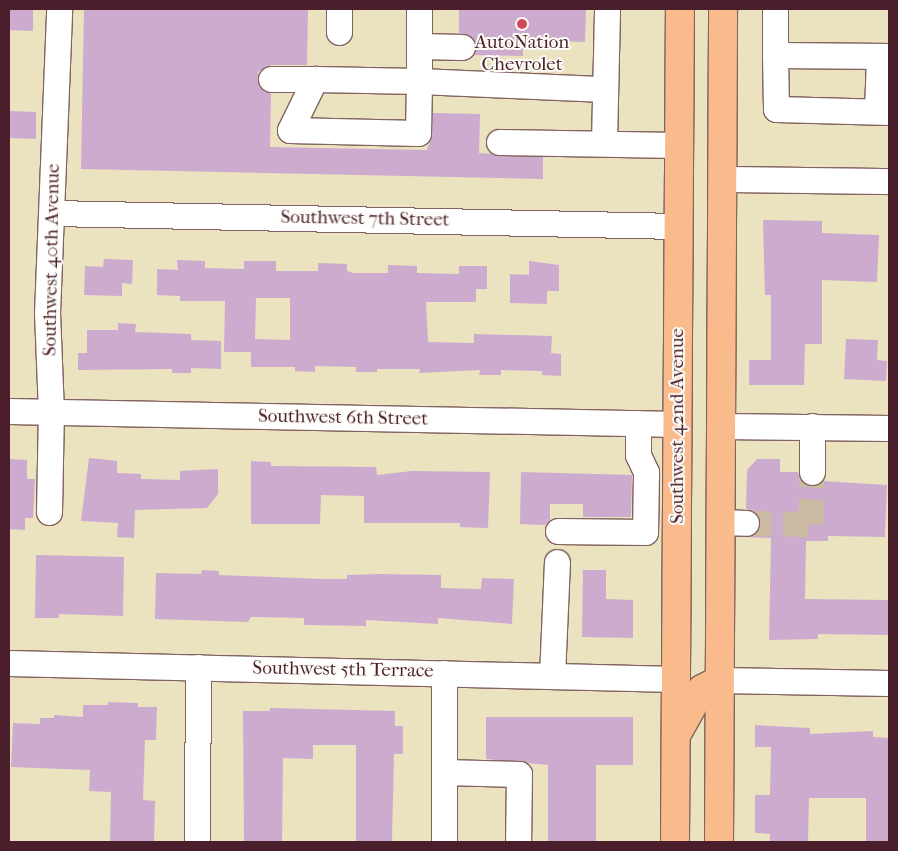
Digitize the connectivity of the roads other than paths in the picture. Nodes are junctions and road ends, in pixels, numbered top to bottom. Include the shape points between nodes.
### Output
1 (58, 9) edge
2 (419, 9) edge
3 (608, 9) edge
4 (680, 9) edge
5 (724, 9) edge
6 (775, 9) edge
7 (419, 46) junction
8 (462, 47) dead end
9 (775, 55) junction
10 (884, 56) edge
11 (272, 78) dead end
12 (316, 79) junction
13 (419, 81) junction
14 (884, 85) edge
15 (605, 89) junction
16 (883, 111) edge
17 (499, 142) dead end
18 (604, 144) junction
19 (679, 145) junction
20 (723, 179) junction
21 (889, 181) edge
22 (52, 213) junction
23 (679, 226) junction
24 (9, 411) edge
25 (51, 412) junction
26 (638, 423) junction
27 (677, 424) junction
28 (722, 426) junction
29 (812, 426) junction
30 (889, 428) edge
31 (812, 472) tunnel mouth
32 (49, 512) dead end
33 (558, 531) dead end
34 (557, 562) dead end
35 (9, 663) edge
36 (198, 667) junction
37 (444, 673) junction
38 (552, 676) junction
39 (676, 679) junction
40 (720, 680) junction
41 (889, 683) edge
42 (676, 738) junction
43 (444, 772) junction
44 (197, 842) edge
45 (444, 842) edge
46 (518, 842) edge
47 (675, 842) edge
48 (719, 842) edge

1 - 22 street, Southwest 40th Avenue
2 - 7 street
3 - 15 street
4 - 19 main road, Southwest 42nd Avenue
5 - 20 main road
6 - 9 street
7 - 8 street
7 - 13 street
9 - 10 street
9 - 16 street via 776,109
10 - 14 street
11 - 12 street
12 - 13 street
12 - 13 street via 290,130 418,133
13 - 15 street
14 - 16 street
15 - 18 street
17 - 18 street
18 - 19 street
19 - 23 main road, Southwest 42nd Avenue
20 - 21 street
20 - 28 main road
22 - 23 street, Southwest 7th Street
22 - 25 street, Southwest 40th Avenue via 48,313
23 - 27 main road, Southwest 42nd Avenue
24 - 25 street, Southwest 6th Street
25 - 26 street, Southwest 6th Street
25 - 32 street, Southwest 40th Avenue
26 - 27 street, Southwest 6th Street
26 - 33 street via 638,454 646,472 645,532
27 - 39 main road, Southwest 42nd Avenue
28 - 29 street
28 - 40 main road via 733,522
29 - 30 street
29 - 31 street
34 - 38 street
35 - 36 street, Southwest 5th Terrace
36 - 37 street, Southwest 5th Terrace
36 - 44 street
37 - 38 street, Southwest 5th Terrace
37 - 43 street
38 - 39 street, Southwest 5th Terrace
39 - 42 main road, Southwest 42nd Avenue
40 - 41 street
40 - 42 main road via 702,689
40 - 48 main road
42 - 47 main road, Southwest 42nd Avenue
43 - 45 street
43 - 46 street via 519,774

